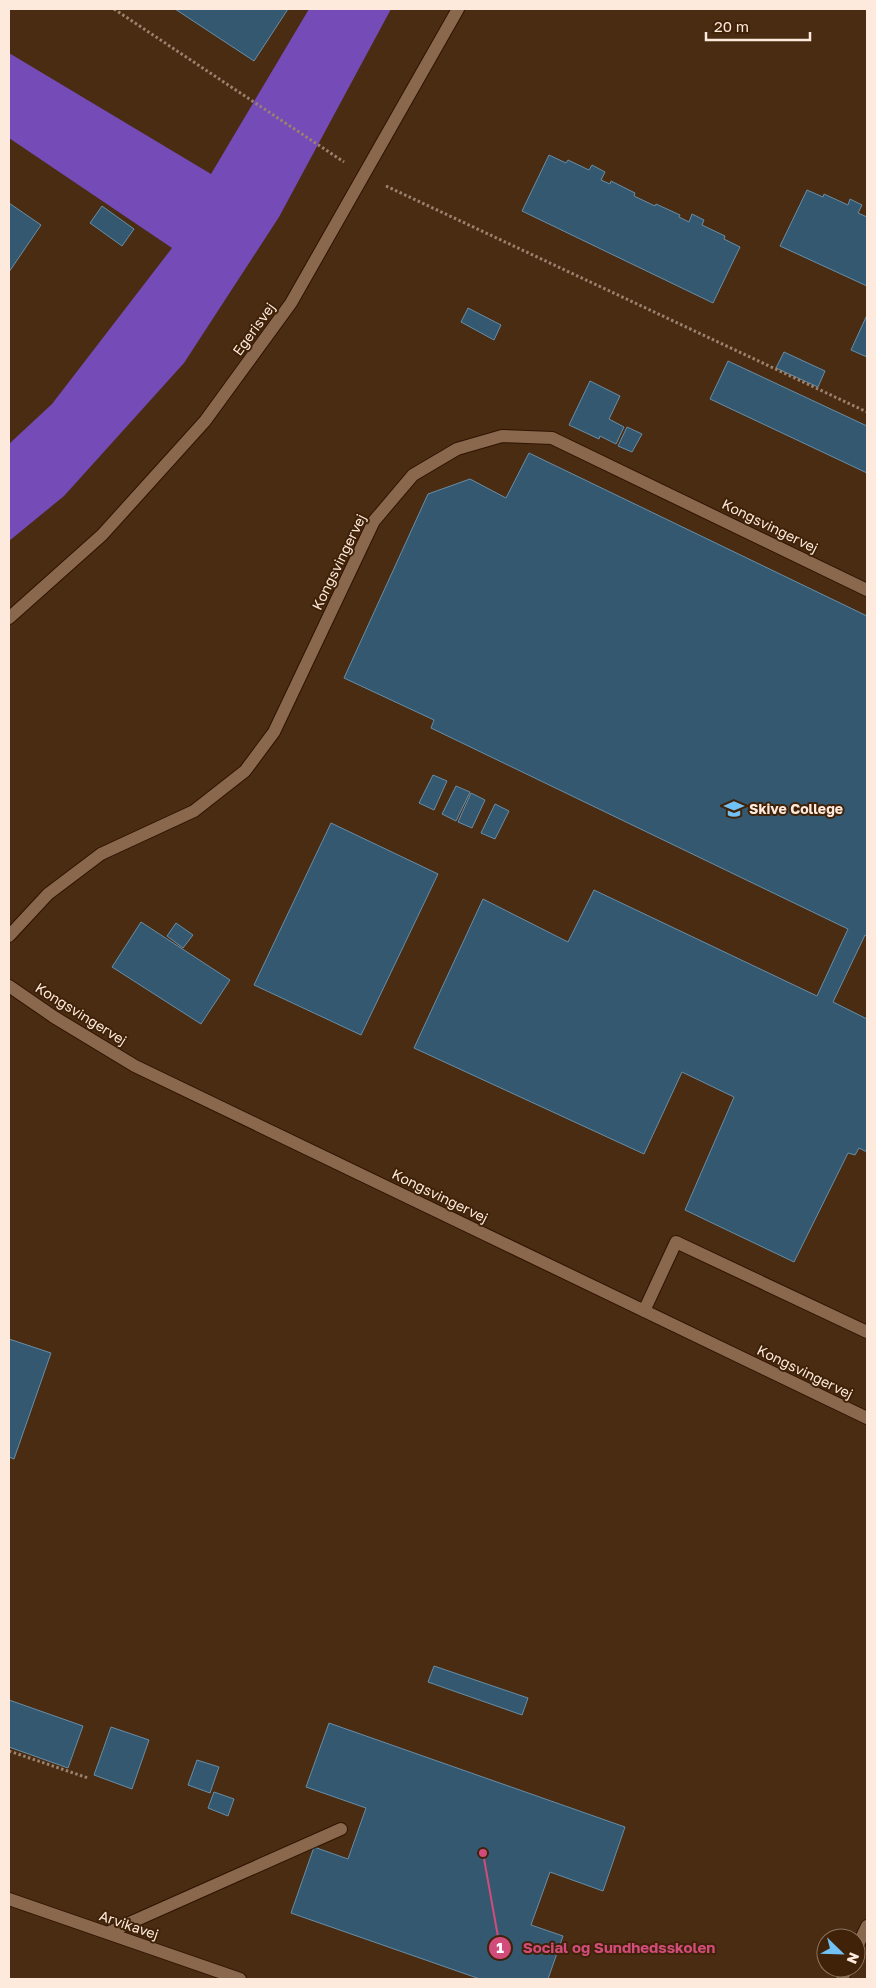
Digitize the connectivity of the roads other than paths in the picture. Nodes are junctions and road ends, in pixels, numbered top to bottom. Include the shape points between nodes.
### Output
1 (458, 9) edge
2 (867, 590) edge
3 (9, 618) edge
4 (9, 936) edge
5 (9, 986) edge
6 (644, 1311) junction
7 (867, 1332) edge
8 (867, 1418) edge
9 (341, 1829) dead end
10 (9, 1899) edge
11 (107, 1933) junction
12 (240, 1979) edge

1 - 3 street, Egerisvej via 291,303 205,421 102,535
2 - 4 street, Kongsvingervej via 552,438 502,436 457,449 413,475 374,521 274,732 246,770 194,810 101,854 48,894
5 - 6 street, Kongsvingervej via 134,1066
6 - 7 street via 676,1242
6 - 8 street, Kongsvingervej
9 - 11 street
10 - 11 street, Arvikavej
11 - 12 street, Arvikavej

